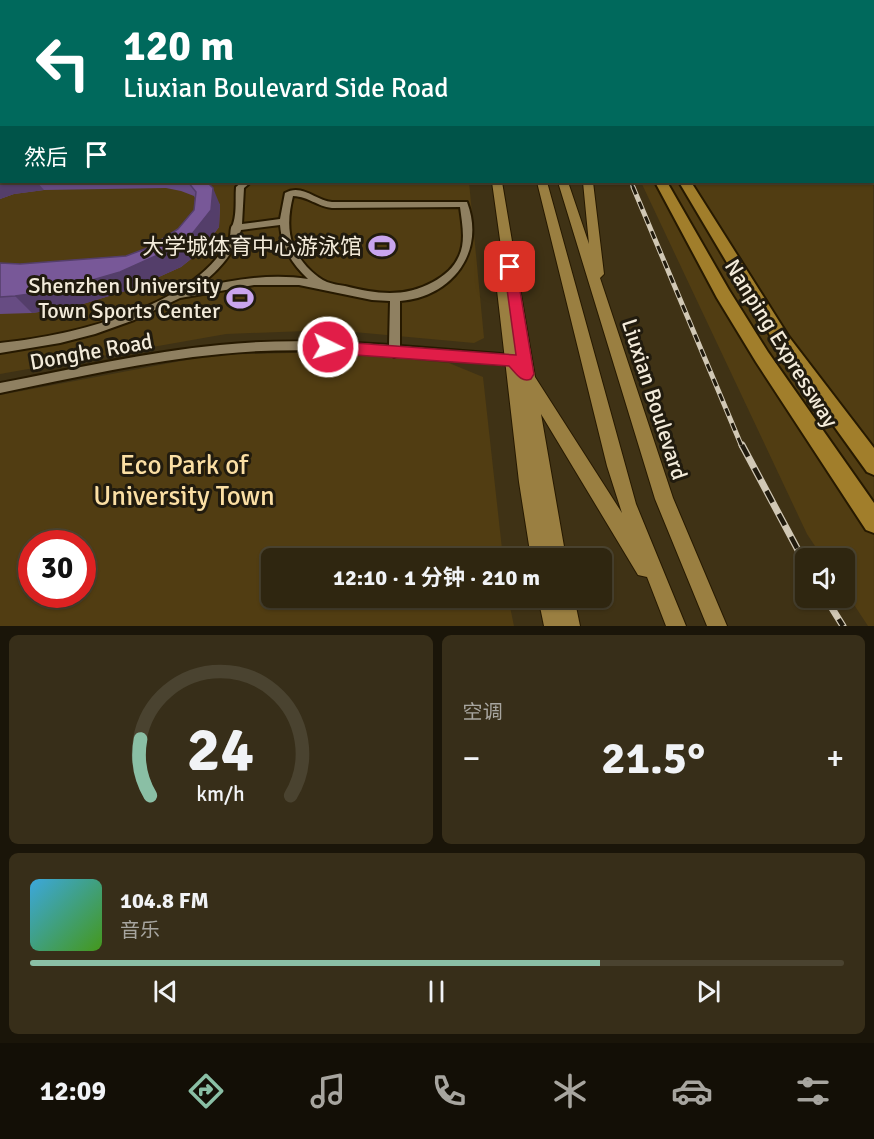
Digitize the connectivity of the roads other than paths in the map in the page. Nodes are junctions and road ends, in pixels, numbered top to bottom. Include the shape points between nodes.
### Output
1 (246, 183) edge
2 (490, 183) edge
3 (497, 183) edge
4 (542, 183) edge
5 (563, 183) edge
6 (588, 183) edge
7 (662, 183) edge
8 (686, 183) edge
9 (283, 222) junction
10 (235, 228) junction
11 (326, 287) junction
12 (182, 295) junction
13 (394, 299) junction
14 (604, 315) junction
15 (0, 348) edge
16 (393, 352) junction
17 (513, 360) junction
18 (526, 374) junction
19 (0, 387) edge
20 (874, 465) edge
21 (874, 522) edge
22 (540, 548) edge
23 (553, 548) edge
24 (667, 606) junction
25 (550, 608) edge
26 (566, 608) edge
27 (554, 626) edge
28 (570, 626) edge
29 (676, 626) edge
30 (717, 626) edge

1 - 10 street via 240,187
2 - 17 main road
3 - 18 main road
4 - 24 main road via 627,504
5 - 14 main road, Liuxian Boulevard
6 - 14 main road
7 - 21 highway, Nanping Expressway via 762,357
8 - 20 highway, Nanping Expressway via 783,342
9 - 10 street
9 - 11 street via 289,248 304,272
9 - 13 street via 289,193 307,194 332,205 465,204 468,243 464,260 427,292
10 - 12 street via 234,240 217,267
11 - 12 street via 300,281 264,280
11 - 13 street
12 - 15 street via 128,318 67,336
13 - 16 street
14 - 30 main road, Liuxian Boulevard via 664,499
16 - 17 street, Donghe Road
16 - 19 street, Donghe Road via 308,345 252,347 132,363
17 - 18 main road
17 - 22 main road
18 - 23 main road
18 - 24 main road
24 - 29 main road
25 - 27 main road
26 - 28 main road

